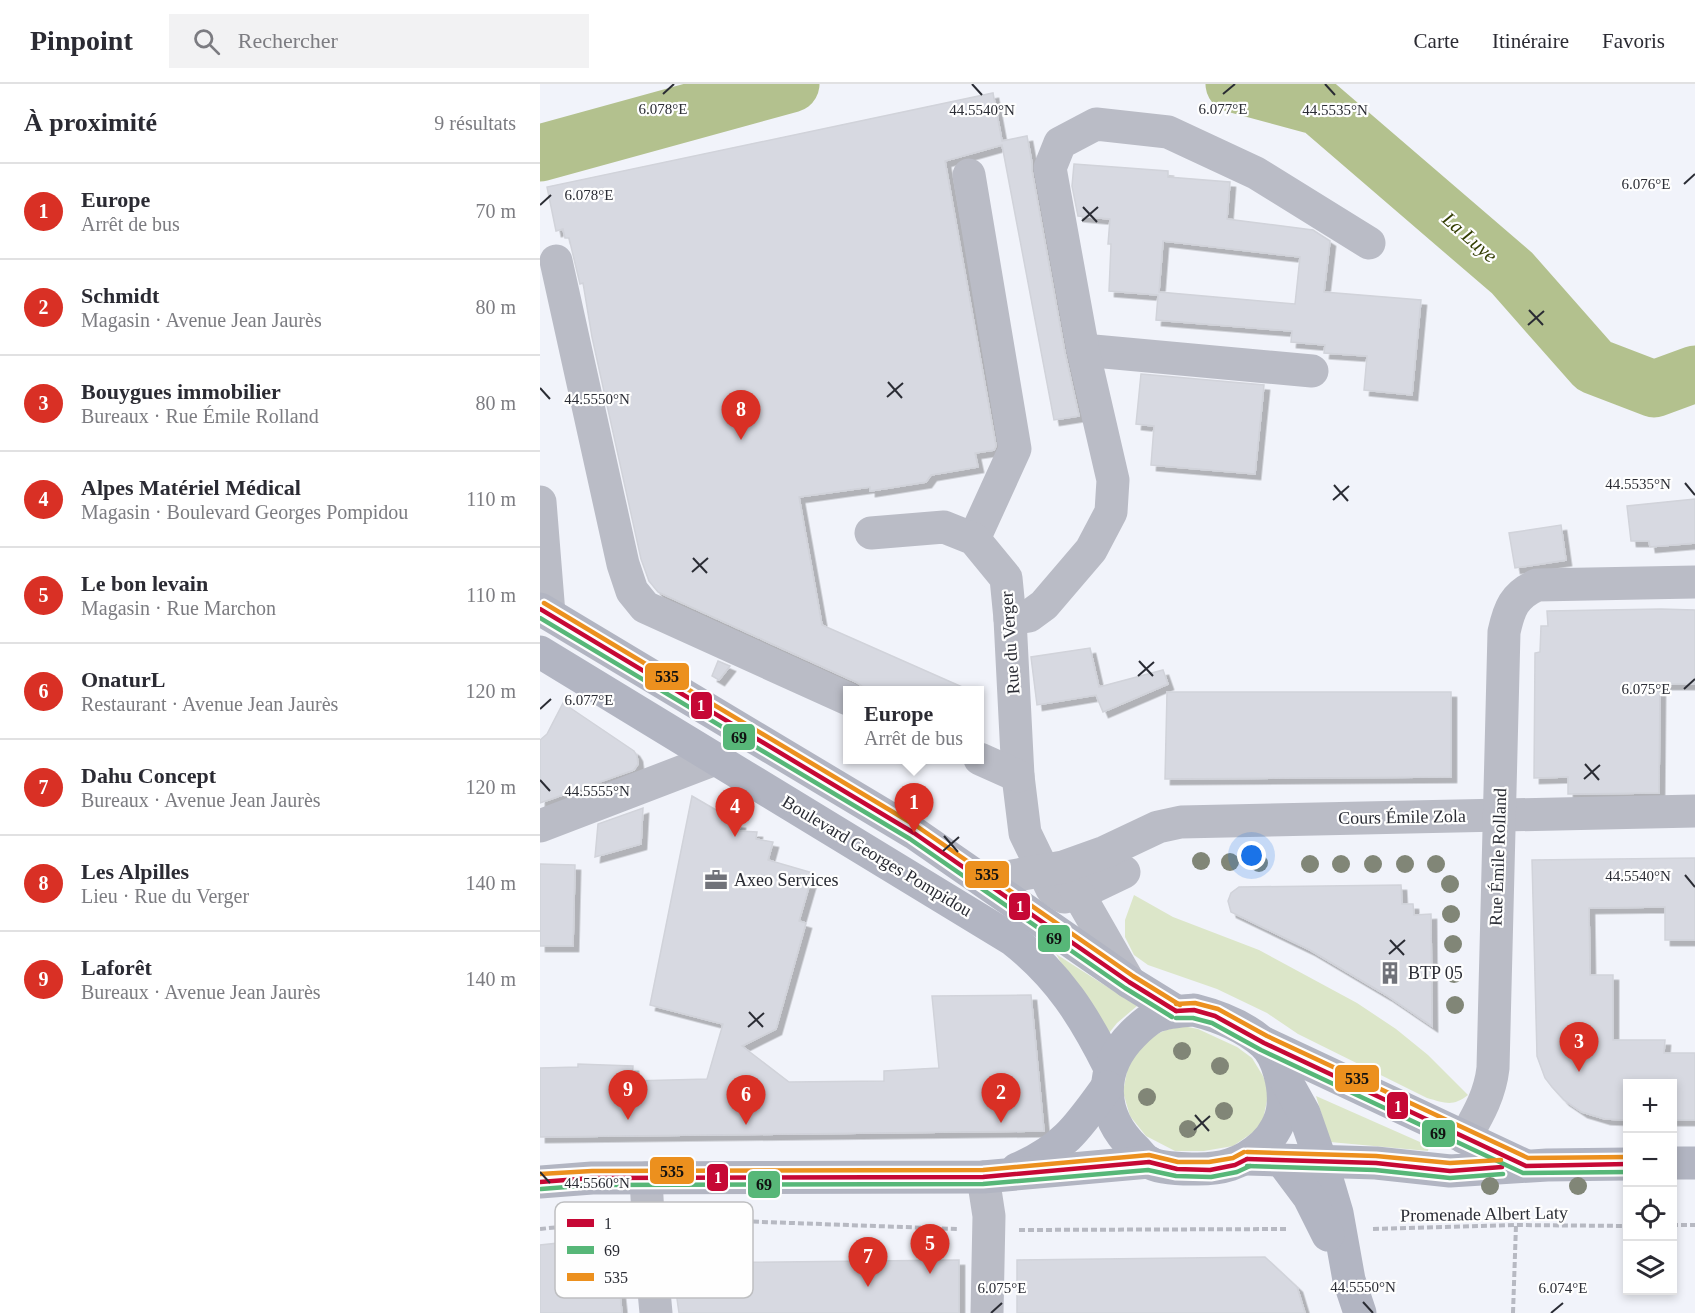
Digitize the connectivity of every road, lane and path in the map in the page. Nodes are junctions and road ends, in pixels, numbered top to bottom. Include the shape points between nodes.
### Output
1 (969, 176) dead end
2 (1369, 243) dead end
3 (556, 261) dead end
4 (1083, 350) junction
5 (1312, 371) dead end
6 (540, 502) edge
7 (871, 533) dead end
8 (974, 539) junction
9 (1695, 582) edge
10 (544, 612) edge
11 (1010, 620) junction
12 (540, 652) edge
13 (843, 697) edge
14 (715, 759) junction
15 (984, 762) edge
16 (1019, 784) junction
17 (1695, 811) edge
18 (1499, 815) junction
19 (1180, 822) junction
20 (540, 826) edge
21 (1025, 833) junction
22 (1124, 872) junction
23 (1061, 877) junction
24 (984, 881) junction
25 (1111, 953) junction
26 (1129, 982) junction
27 (1176, 1011) junction
28 (1272, 1057) junction
29 (1108, 1077) junction
30 (1465, 1137) junction
31 (1247, 1159) junction
32 (1282, 1161) junction
33 (1149, 1162) junction
34 (1321, 1162) junction
35 (1376, 1163) junction
36 (1677, 1163) edge
37 (1695, 1163) edge
38 (1623, 1164) edge
39 (1526, 1166) junction
40 (992, 1177) junction
41 (645, 1178) junction
42 (540, 1182) edge
43 (646, 1202) edge
44 (1339, 1221) junction
45 (1516, 1225) junction
46 (1677, 1225) edge
47 (1695, 1225) edge
48 (1623, 1226) edge
49 (555, 1227) edge
50 (540, 1229) edge
51 (1349, 1280) junction
52 (655, 1298) edge
53 (657, 1313) edge
54 (987, 1313) edge
55 (1360, 1313) edge
56 (1513, 1313) edge

1 - 8 street via 1015,449
2 - 4 street via 1256,173 1168,132 1096,124 1060,143 1050,168
3 - 13 street via 632,591 645,607
4 - 5 street
4 - 11 street via 1113,480 1111,512 1091,550 1044,605 1029,616
6 - 10 street
7 - 8 street, Rue du Verger via 944,527
8 - 11 street, Rue du Verger via 1006,578
9 - 18 street, Rue Émile Rolland via 1538,585 1516,599 1503,632
10 - 24 main road, Boulevard Georges Pompidou via 914,833
11 - 16 street, Rue du Verger
12 - 14 main road, Boulevard Georges Pompidou
14 - 20 street
14 - 29 main road, Boulevard Georges Pompidou via 1022,946 1064,989
15 - 16 street
16 - 21 street, Rue du Verger
16 - 23 street
17 - 18 street, Cours Émile Zola
18 - 19 street, Cours Émile Zola
18 - 30 street, Rue Émile Rolland via 1491,1086
19 - 22 street
19 - 23 street, Cours Émile Zola via 1158,827
21 - 23 street, Rue du Verger
21 - 24 street
22 - 23 street
22 - 25 street via 1112,909
23 - 24 street, Cours Émile Zola
23 - 25 street
24 - 26 main road, Boulevard Georges Pompidou
25 - 26 street
26 - 27 main road, Boulevard Georges Pompidou
27 - 28 main road via 1194,1010 1215,1016
27 - 29 main road via 1155,1017 1140,1027 1118,1051
28 - 30 main road
28 - 31 main road via 1283,1106 1268,1141
28 - 34 main road via 1304,1113
29 - 33 main road via 1114,1123
29 - 40 main road via 1075,1130 1059,1146 1037,1161
30 - 39 main road
31 - 32 main road
31 - 33 main road via 1210,1170 1177,1169
32 - 34 main road
32 - 51 main road via 1309,1197
33 - 40 main road
34 - 35 main road
34 - 44 main road
35 - 39 main road via 1450,1171
35 - 44 main road via 1352,1191
36 - 37 main road
38 - 39 main road
40 - 41 main road
40 - 54 street
41 - 42 main road
41 - 43 street
44 - 45 path, Promenade Albert Laty
44 - 51 main road
45 - 48 path, Promenade Albert Laty
45 - 56 path
46 - 47 path
49 - 50 path
51 - 55 main road
52 - 53 street

